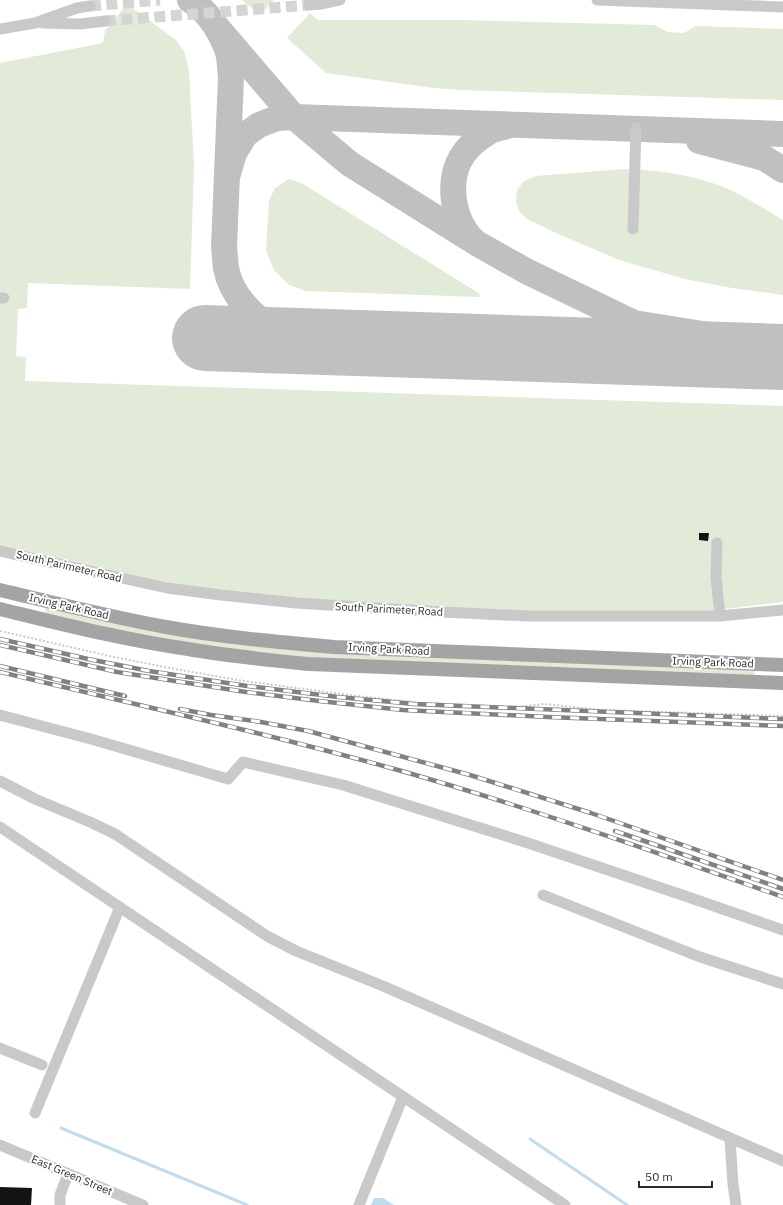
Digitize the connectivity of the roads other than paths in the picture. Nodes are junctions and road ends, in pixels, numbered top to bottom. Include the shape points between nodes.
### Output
1 (340, 0) edge
2 (597, 0) edge
3 (310, 5) tunnel mouth
4 (90, 6) tunnel mouth
5 (783, 7) edge
6 (105, 21) tunnel mouth
7 (35, 23) junction
8 (0, 29) edge
9 (636, 128) dead end
10 (633, 229) dead end
11 (717, 543) dead end
12 (0, 550) edge
13 (0, 590) edge
14 (28, 597) junction
15 (0, 609) edge
16 (783, 610) edge
17 (24, 615) junction
18 (720, 616) junction
19 (778, 664) edge
20 (778, 683) edge
21 (0, 715) edge
22 (0, 781) edge
23 (0, 827) edge
24 (543, 895) dead end
25 (120, 907) junction
26 (783, 930) edge
27 (783, 984) edge
28 (0, 1048) edge
29 (42, 1065) dead end
30 (403, 1097) junction
31 (35, 1113) dead end
32 (730, 1138) junction
33 (0, 1146) edge
34 (783, 1161) edge
35 (68, 1174) junction
36 (140, 1204) edge
37 (60, 1205) edge
38 (359, 1205) edge
39 (565, 1205) edge
40 (736, 1205) edge

1 - 3 street
2 - 5 street
4 - 7 street via 76,8
6 - 7 street via 80,24
7 - 8 street
9 - 10 street
11 - 18 street via 716,577
12 - 18 street, South Parimeter Road via 167,588 296,604 527,616
13 - 14 main road, Irving Park Road
14 - 17 street
14 - 19 main road, Irving Park Road via 166,627 221,636 334,647
15 - 17 main road, Irving Park Road
16 - 18 street, South Parimeter Road
17 - 20 main road, Irving Park Road via 139,641 309,664
19 - 20 street
21 - 26 street via 228,779 243,762 343,785 535,845
22 - 32 street via 115,834 267,936 296,951 390,989
23 - 25 street
24 - 27 street via 700,957
25 - 30 street
25 - 31 street
28 - 29 street
30 - 38 street
30 - 39 street
32 - 34 street
32 - 40 street via 732,1184
33 - 35 street, East Green Street
35 - 36 street, East Green Street
35 - 37 street via 60,1195

